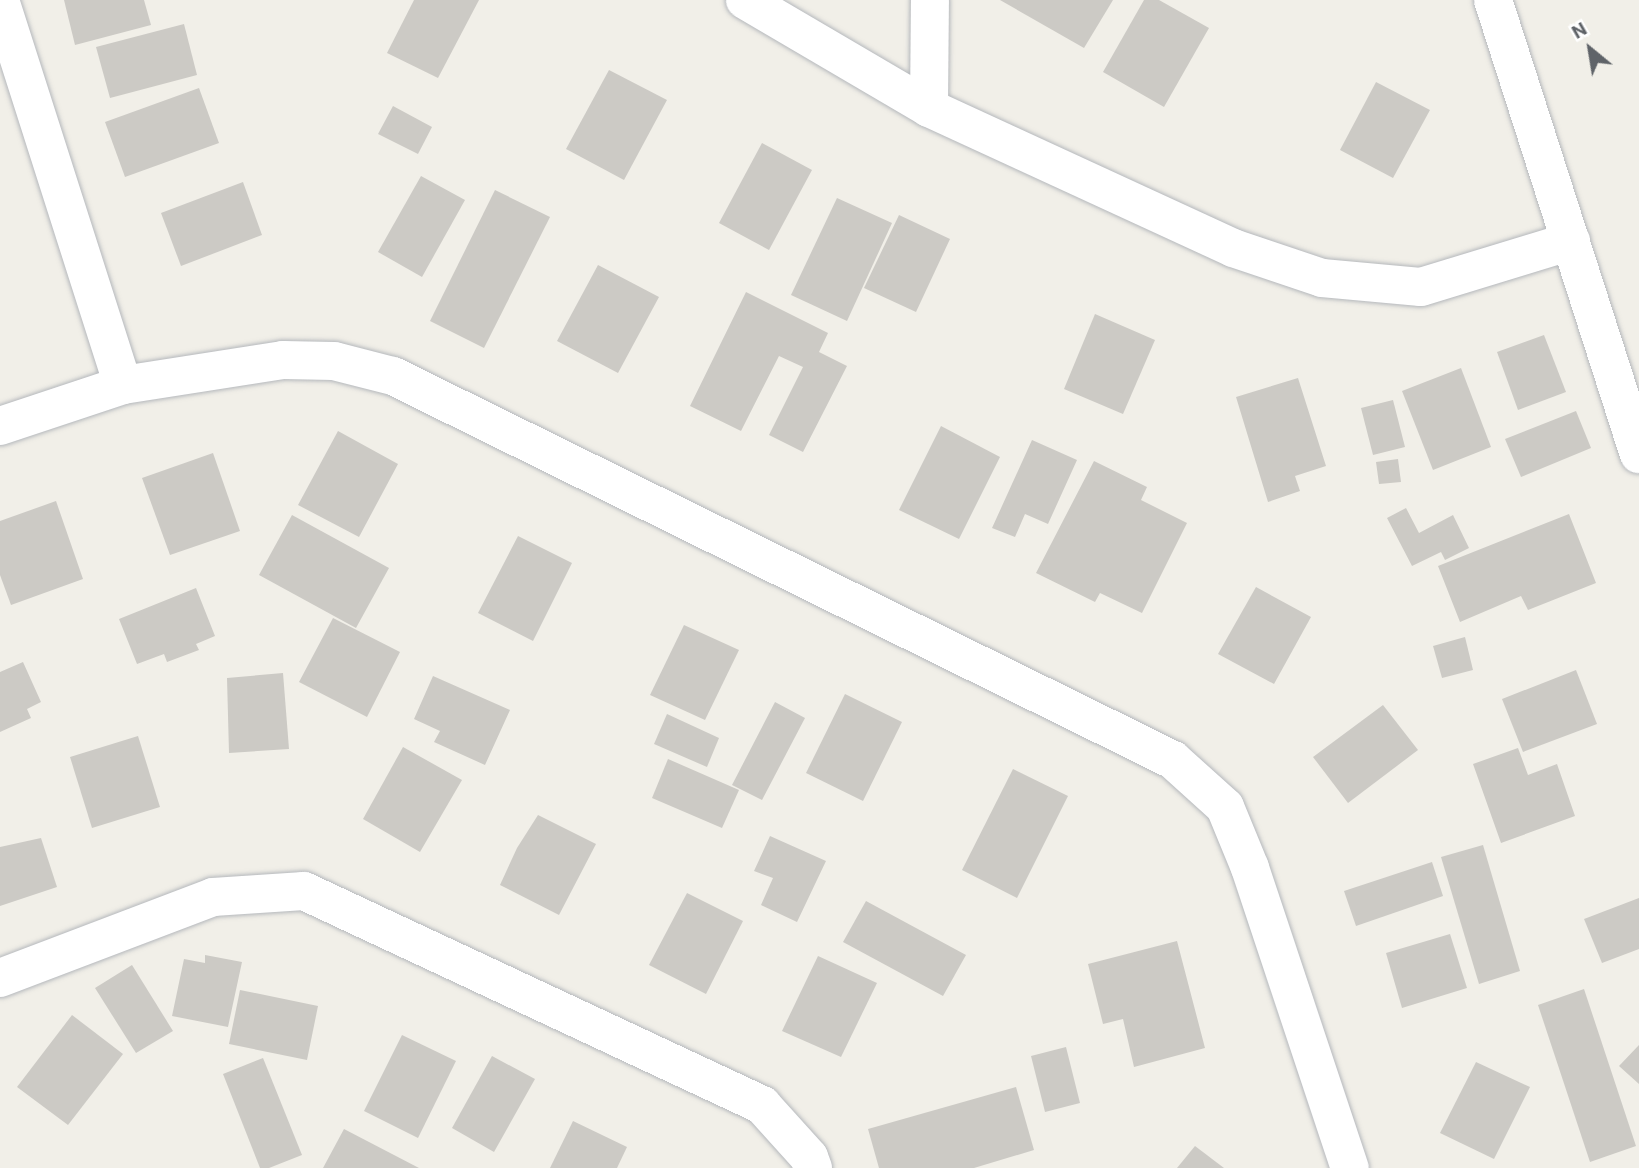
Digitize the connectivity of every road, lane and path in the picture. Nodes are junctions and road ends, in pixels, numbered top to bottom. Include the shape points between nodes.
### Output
1 (1, 0) edge
2 (745, 0) edge
3 (930, 0) edge
4 (1493, 0) edge
5 (929, 108) junction
6 (1571, 241) junction
7 (123, 385) junction
8 (0, 426) edge
9 (1639, 454) edge
10 (0, 978) edge
11 (813, 1168) edge
12 (1350, 1168) edge

1 - 7 street
2 - 5 street
3 - 5 street
4 - 6 street
5 - 6 street via 1233,248 1322,278 1422,288
6 - 9 street
7 - 8 street
7 - 12 street via 283,360 334,361 393,376 1173,760 1225,807 1250,868
10 - 11 street via 213,897 304,891 762,1105

